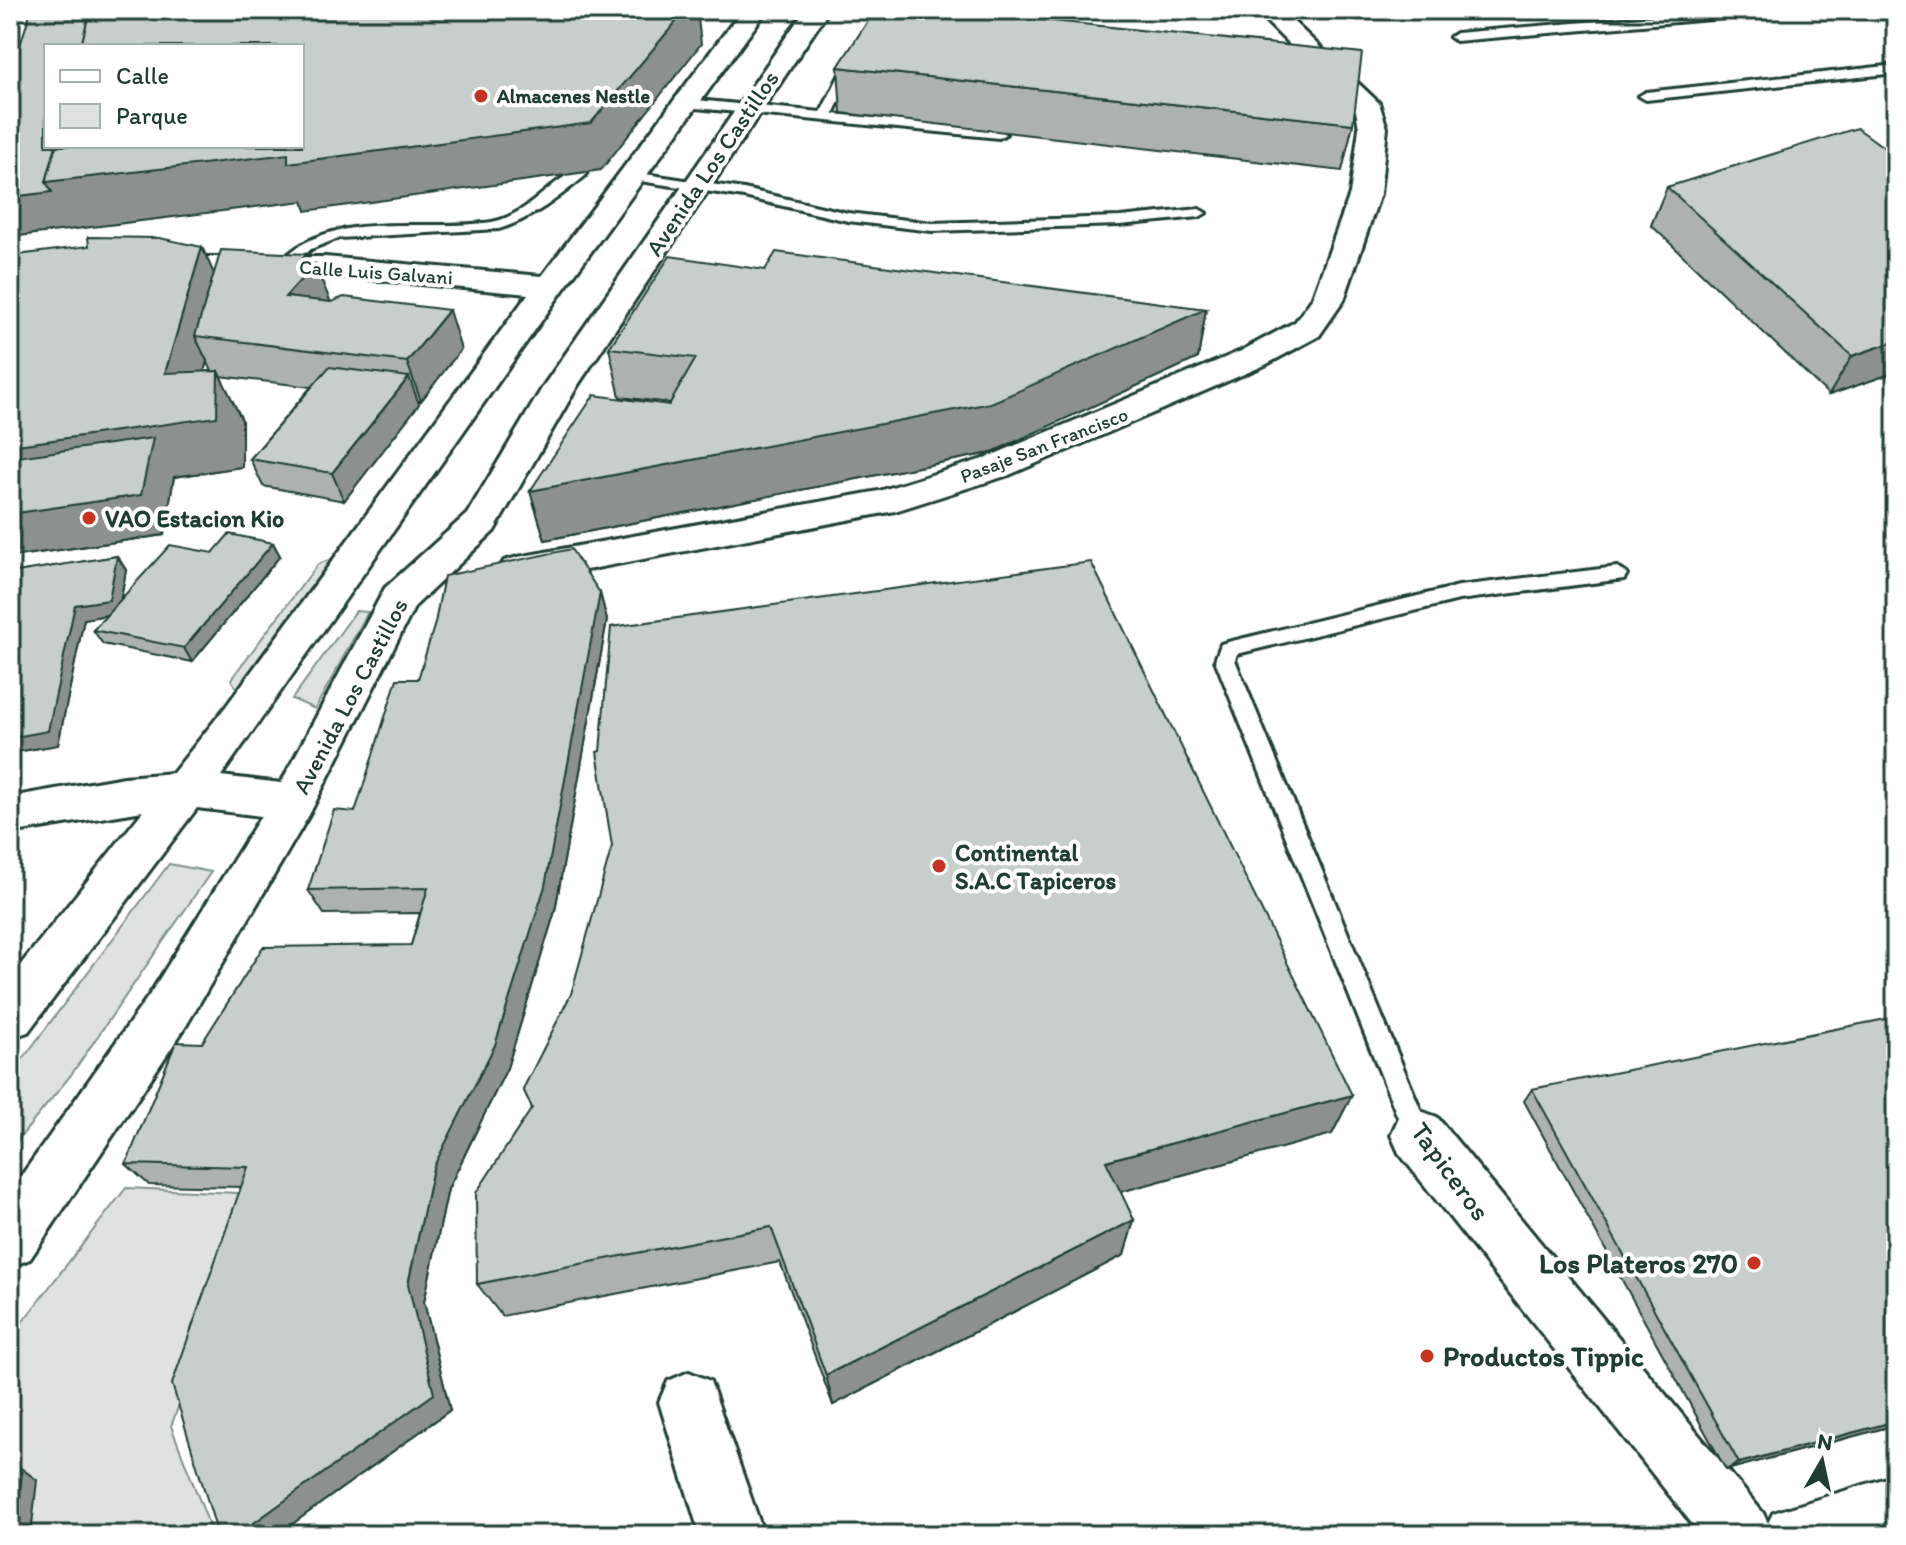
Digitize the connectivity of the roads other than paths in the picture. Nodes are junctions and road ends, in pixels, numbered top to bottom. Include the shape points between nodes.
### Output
1 (755, 10) edge
2 (817, 10) edge
3 (1267, 10) edge
4 (1769, 10) edge
5 (1456, 37) dead end
6 (854, 57) edge
7 (1896, 69) edge
8 (1646, 96) dead end
9 (686, 103) junction
10 (749, 109) junction
11 (825, 117) junction
12 (999, 134) edge
13 (580, 173) edge
14 (632, 176) junction
15 (698, 185) junction
16 (1199, 213) dead end
17 (285, 266) junction
18 (120, 267) edge
19 (550, 286) junction
20 (523, 380) junction
21 (1617, 574) dead end
22 (399, 598) junction
23 (188, 789) junction
24 (293, 802) junction
25 (10, 815) edge
26 (10, 1016) edge
27 (1418, 1135) joint
28 (10, 1239) edge
29 (689, 1402) dead end
30 (1896, 1506) edge
31 (732, 1535) edge
32 (1741, 1535) edge
33 (1795, 1535) edge

1 - 9 street, Avenida Los Castillos
2 - 10 street, Avenida Los Castillos
3 - 22 street, Pasaje San Francisco via 1369,109 1373,128 1365,194 1352,236 1328,300 1307,329 1193,386 996,467 882,502 479,578
4 - 5 lane
6 - 11 lane
7 - 8 lane
9 - 10 lane
9 - 14 street, Avenida Los Castillos
10 - 11 lane
10 - 15 street, Avenida Los Castillos
11 - 12 lane
13 - 17 lane via 516,220 494,226 337,234 306,246
14 - 15 lane
14 - 19 street, Avenida Los Castillos
15 - 16 lane via 848,217 932,227
15 - 20 street, Avenida Los Castillos
17 - 18 street, Calle Luis Galvani
17 - 19 street, Calle Luis Galvani
19 - 20 street, Avenida Los Castillos
20 - 22 street, Avenida Los Castillos via 481,522
20 - 23 street, Avenida Los Castillos
21 - 27 lane, Tapiceros via 1459,593 1228,649 1225,660
22 - 24 street, Avenida Los Castillos
23 - 24 street
23 - 25 street
23 - 26 street, Avenida Los Castillos
24 - 28 street, Avenida Los Castillos via 168,1010
27 - 32 street, Tapiceros
29 - 31 street
30 - 33 street

